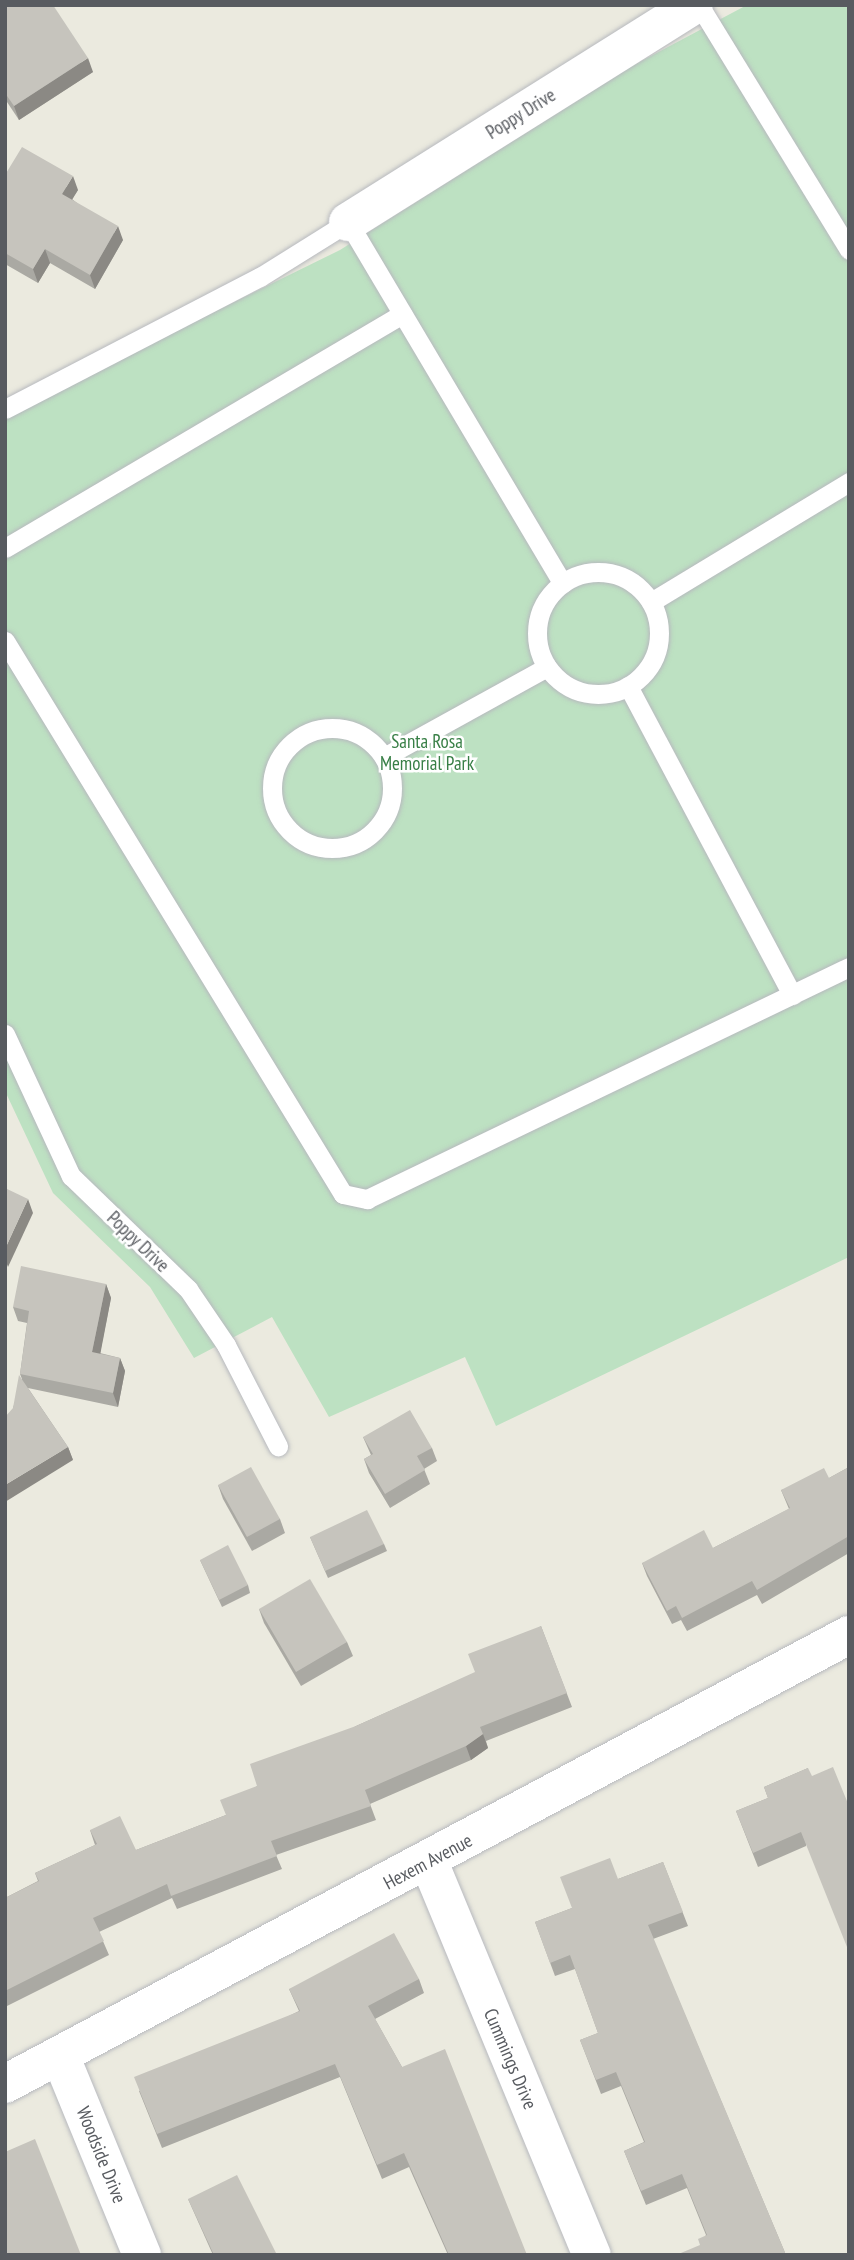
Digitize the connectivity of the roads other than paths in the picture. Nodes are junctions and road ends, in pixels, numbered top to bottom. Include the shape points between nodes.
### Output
1 (696, 5) edge
2 (348, 222) junction
3 (849, 250) edge
4 (402, 314) junction
5 (5, 409) edge
6 (849, 482) edge
7 (5, 548) edge
8 (562, 583) junction
9 (651, 602) junction
10 (5, 641) edge
11 (547, 667) junction
12 (628, 686) junction
13 (384, 757) junction
14 (849, 967) edge
15 (792, 995) junction
16 (5, 1034) edge
17 (278, 1446) dead end
18 (849, 1635) edge
19 (429, 1862) junction
20 (60, 2054) junction
21 (5, 2084) edge
22 (142, 2255) edge
23 (592, 2255) edge

1 - 2 street, Poppy Drive
1 - 3 lane
2 - 4 lane
2 - 5 lane via 260,276
4 - 7 lane
4 - 8 lane
6 - 9 lane
8 - 9 lane via 585,573 611,573 634,583
8 - 11 lane via 545,602 537,627
9 - 12 lane via 660,627 657,652
10 - 15 lane via 343,1194 367,1199
11 - 12 lane via 573,689 598,694
11 - 13 lane
12 - 15 lane
13 - 13 lane via 351,731 330,728 292,743 272,780 280,819 313,845 334,848 372,833 392,797
14 - 15 lane
16 - 17 lane, Poppy Drive via 71,1176 188,1289 226,1345
18 - 19 street, Hexem Avenue
19 - 20 street, Hexem Avenue
19 - 23 street, Cummings Drive
20 - 21 street, Hexem Avenue
20 - 22 street, Woodside Drive

